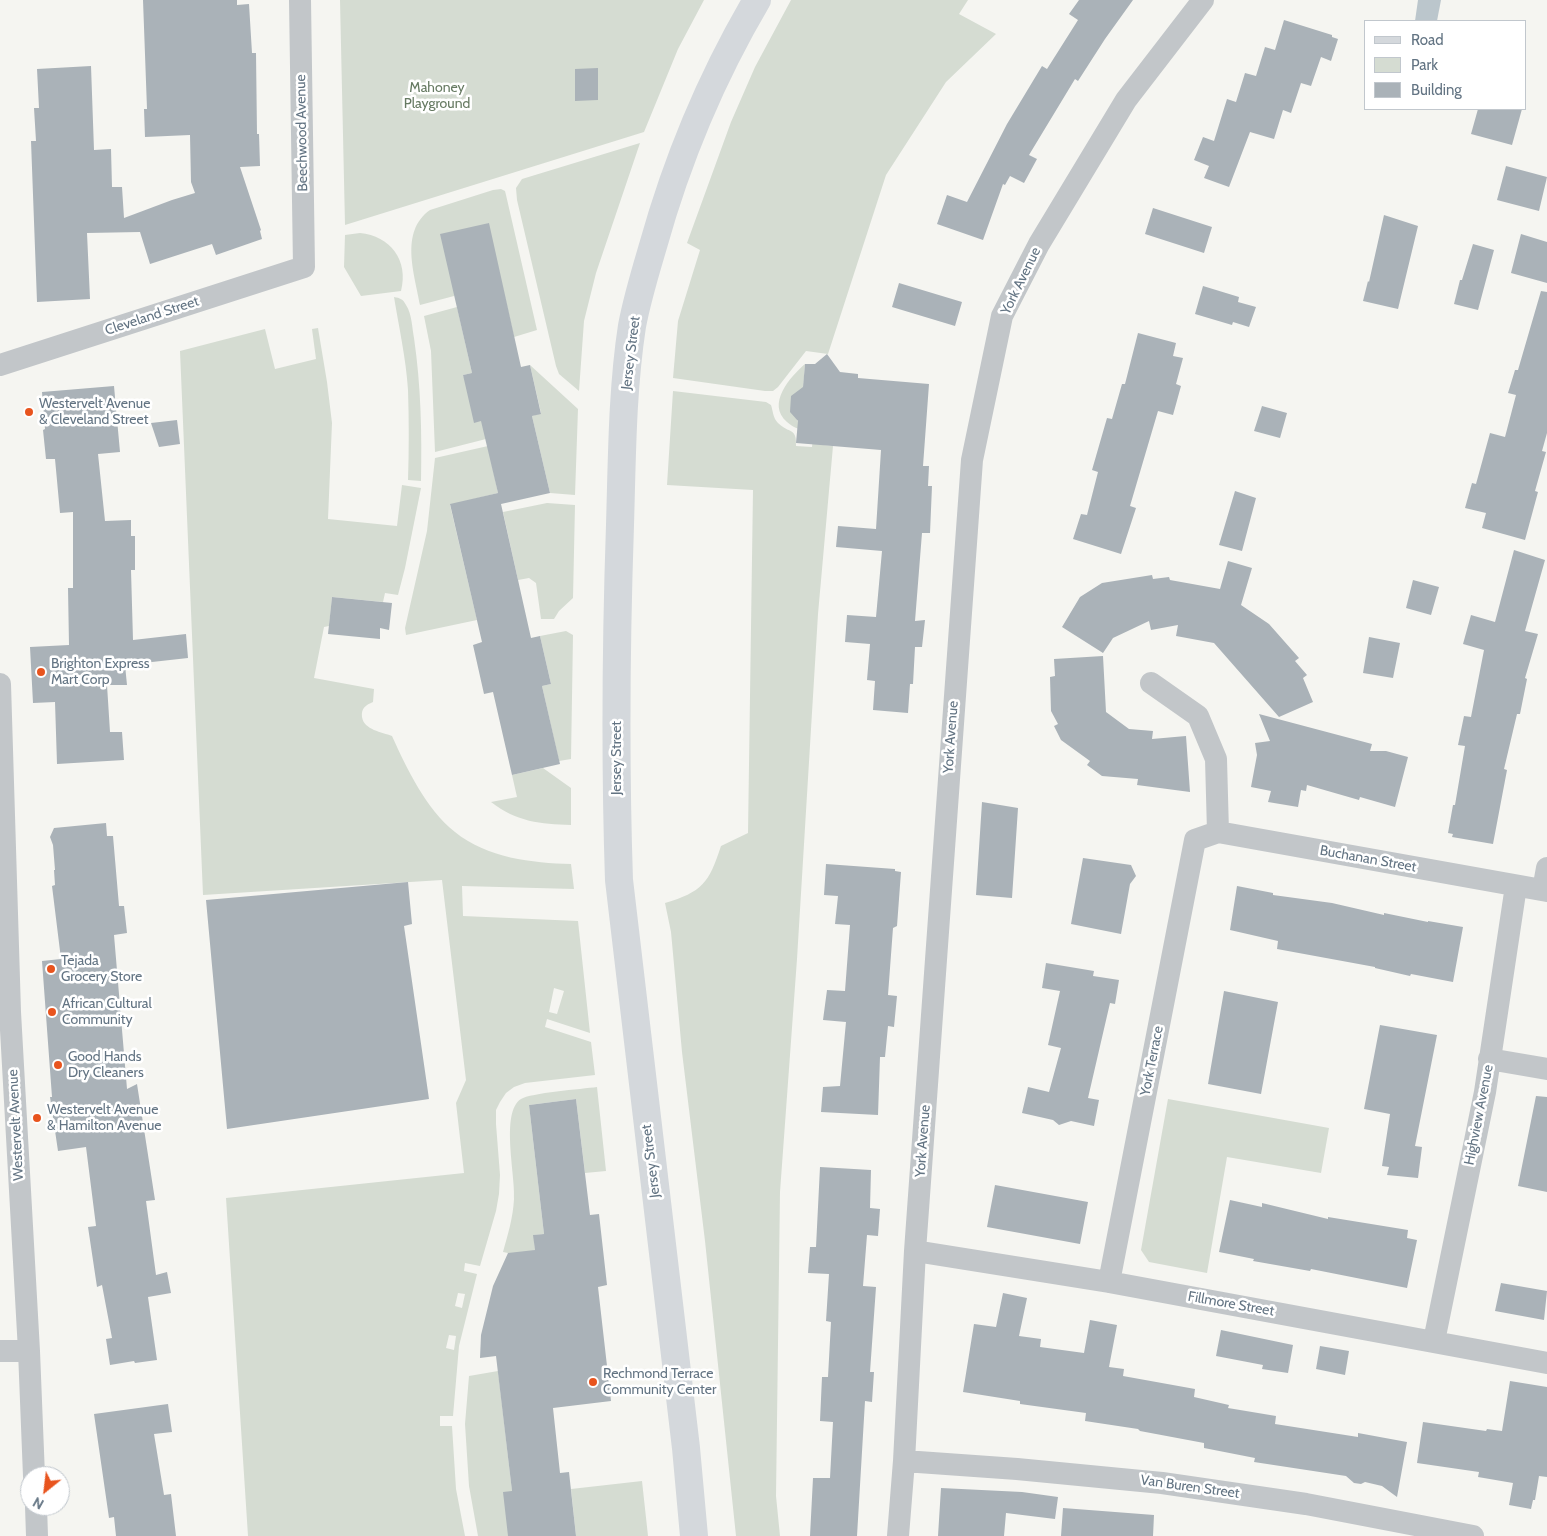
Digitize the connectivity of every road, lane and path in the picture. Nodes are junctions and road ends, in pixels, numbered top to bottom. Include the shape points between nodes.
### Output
1 (300, 0) edge
2 (756, 0) edge
3 (1203, 0) edge
4 (304, 267) joint
5 (0, 365) edge
6 (0, 684) edge
7 (1151, 684) dead end
8 (1218, 832) junction
9 (1195, 840) joint
10 (1547, 868) edge
11 (1516, 886) junction
12 (1545, 891) edge
13 (5, 1012) edge
14 (1490, 1059) junction
15 (1547, 1069) edge
16 (915, 1251) junction
17 (1109, 1282) junction
18 (1434, 1342) junction
19 (0, 1351) edge
20 (29, 1351) junction
21 (1547, 1363) edge
22 (904, 1461) junction
23 (34, 1466) edge
24 (36, 1516) edge
25 (37, 1536) edge
26 (694, 1536) edge
27 (898, 1536) edge
28 (1473, 1536) edge

1 - 4 street, Beechwood Avenue
2 - 26 street, Jersey Street via 711,85 694,126 660,221 641,288 628,358 621,495 617,662 619,880
3 - 16 street, York Avenue via 1126,100 1039,244 1002,316 972,460
4 - 5 street, Cleveland Street
6 - 13 street, Westervelt Avenue
7 - 8 street via 1198,716 1216,759
8 - 9 street, Buchanan Street
8 - 11 street, Buchanan Street
9 - 17 street, York Terrace
10 - 12 street
11 - 12 street, Buchanan Street
11 - 14 street, Highview Avenue
13 - 20 street, Westervelt Avenue
14 - 15 street
14 - 18 street, Highview Avenue
16 - 17 street, Fillmore Street
16 - 22 street, York Avenue
17 - 18 street, Fillmore Street
18 - 21 street, Fillmore Street
19 - 20 street
20 - 23 street, Westervelt Avenue
22 - 27 street, York Avenue
22 - 28 street, Van Buren Street via 1162,1483 1306,1504
24 - 25 street

